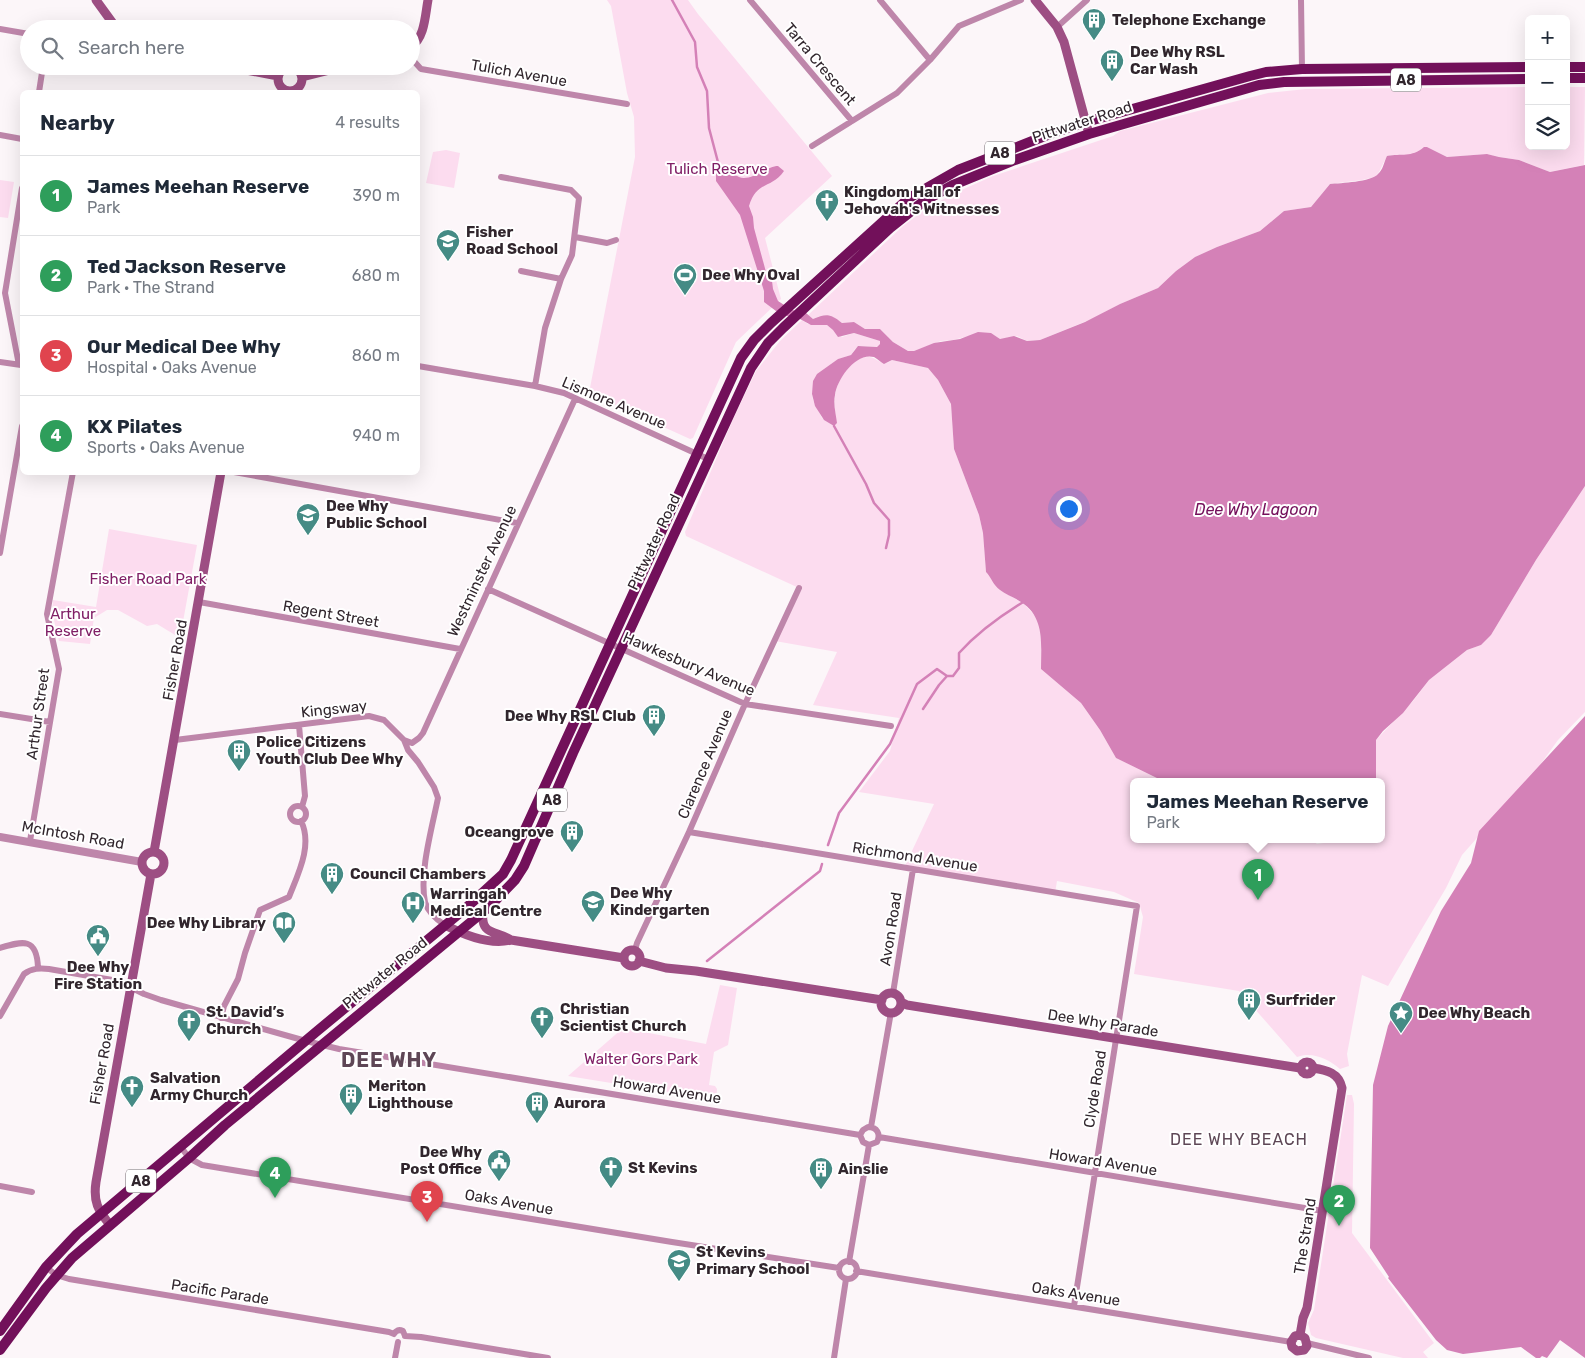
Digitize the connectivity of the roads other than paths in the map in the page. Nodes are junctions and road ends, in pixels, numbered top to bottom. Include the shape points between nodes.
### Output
1 (96, 0) edge
2 (428, 0) edge
3 (750, 0) edge
4 (880, 0) edge
5 (1021, 0) edge
6 (1035, 0) edge
7 (1087, 0) edge
8 (1301, 0) edge
9 (110, 20) edge
10 (1057, 27) junction
11 (0, 29) edge
12 (20, 32) edge
13 (420, 38) edge
14 (930, 60) junction
15 (1525, 67) edge
16 (1570, 67) edge
17 (1585, 67) edge
18 (420, 68) edge
19 (1302, 69) junction
20 (42, 75) edge
21 (273, 75) edge
22 (310, 75) edge
23 (278, 76) joint
24 (302, 77) joint
25 (1570, 78) edge
26 (1585, 78) edge
27 (1525, 79) edge
28 (39, 90) edge
29 (285, 90) edge
30 (295, 90) edge
31 (627, 104) dead end
32 (852, 121) junction
33 (1086, 122) junction
34 (1089, 134) junction
35 (0, 135) edge
36 (20, 139) edge
37 (812, 146) dead end
38 (501, 176) dead end
39 (20, 200) edge
40 (575, 238) junction
41 (616, 240) dead end
42 (521, 271) dead end
43 (561, 279) junction
44 (20, 360) edge
45 (0, 362) edge
46 (20, 365) edge
47 (420, 366) edge
48 (535, 386) junction
49 (575, 399) junction
50 (20, 437) edge
51 (696, 453) junction
52 (708, 459) junction
53 (72, 475) edge
54 (220, 475) edge
55 (251, 475) edge
56 (517, 523) junction
57 (0, 552) edge
58 (799, 588) dead end
59 (488, 589) junction
60 (199, 602) junction
61 (610, 644) junction
62 (460, 649) junction
63 (622, 649) junction
64 (745, 704) junction
65 (0, 714) edge
66 (50, 722) junction
67 (299, 725) junction
68 (891, 726) dead end
69 (175, 740) junction
70 (404, 740) junction
71 (302, 807) junction
72 (301, 821) junction
73 (689, 832) junction
74 (0, 836) edge
75 (30, 841) junction
76 (154, 852) junction
77 (142, 862) junction
78 (913, 869) junction
79 (151, 874) junction
80 (1137, 906) joint
81 (483, 911) junction
82 (445, 925) junction
83 (458, 932) junction
84 (511, 940) junction
85 (0, 948) edge
86 (635, 950) junction
87 (624, 958) junction
88 (640, 961) junction
89 (38, 968) junction
90 (130, 987) junction
91 (894, 993) junction
92 (882, 1000) junction
93 (901, 1002) junction
94 (891, 1012) junction
95 (0, 1016) edge
96 (221, 1018) junction
97 (1116, 1039) junction
98 (306, 1041) junction
99 (322, 1045) junction
100 (1314, 1068) joint
101 (871, 1127) junction
102 (860, 1135) junction
103 (879, 1137) junction
104 (869, 1146) junction
105 (181, 1147) junction
106 (189, 1158) junction
107 (1094, 1173) junction
108 (0, 1186) edge
109 (32, 1192) dead end
110 (1323, 1211) junction
111 (101, 1214) junction
112 (110, 1225) junction
113 (849, 1262) junction
114 (46, 1266) junction
115 (839, 1268) junction
116 (856, 1271) junction
117 (56, 1275) junction
118 (846, 1279) junction
119 (1074, 1306) junction
120 (0, 1331) edge
121 (394, 1334) junction
122 (405, 1336) junction
123 (1300, 1336) junction
124 (398, 1342) junction
125 (1291, 1342) junction
126 (1307, 1343) junction
127 (0, 1350) edge
128 (1298, 1355) edge
129 (395, 1358) edge
130 (546, 1358) edge
131 (834, 1358) edge
132 (1369, 1358) edge

1 - 9 main road
2 - 13 main road
3 - 32 street, Tarra Crescent
4 - 14 street
5 - 14 street via 959,26
6 - 10 main road
7 - 10 street
8 - 19 street
10 - 33 main road
11 - 12 street
14 - 32 street via 897,93
15 - 19 highway, Pittwater Road / A8
16 - 17 highway
18 - 31 street, Tulich Avenue
19 - 33 highway, Pittwater Road / A8 via 1266,72
20 - 28 street
21 - 23 main road
22 - 24 main road
23 - 29 main road via 281,88
24 - 30 main road via 300,86
25 - 26 highway
27 - 34 highway, Pittwater Road / A8 via 1276,83 1236,91
32 - 37 street
33 - 34 main road
33 - 51 highway, Pittwater Road / A8 via 975,163 939,180 887,217 754,340 736,365
34 - 52 highway, Pittwater Road / A8 via 953,185 924,201 890,228 768,344 751,368
35 - 36 street
38 - 40 street via 570,190 579,198
39 - 44 street via 5,293
40 - 41 street via 606,244
40 - 43 street via 572,255
42 - 43 street
43 - 48 street via 545,328
45 - 46 street
47 - 48 street, Lismore Avenue
48 - 49 street, Lismore Avenue
49 - 51 street, Lismore Avenue
49 - 56 street, Westminster Avenue
50 - 57 street
51 - 52 street, Lismore Avenue
51 - 61 highway, Pittwater Road / A8
52 - 63 highway, Pittwater Road / A8
53 - 66 street, Arthur Street via 47,614 59,669
54 - 60 main road, Fisher Road
55 - 56 street
56 - 59 street, Westminster Avenue
58 - 64 street, Clarence Avenue
59 - 61 street, Hawkesbury Avenue
59 - 62 street, Westminster Avenue
60 - 62 street, Regent Street
60 - 69 main road, Fisher Road
61 - 63 street, Hawkesbury Avenue
61 - 82 highway, Pittwater Road / A8 via 507,868 488,889
62 - 70 street, Westminster Avenue via 423,733 412,743
63 - 64 street, Hawkesbury Avenue
63 - 81 highway, Pittwater Road / A8 via 524,866 499,898
64 - 68 street, Hawkesbury Avenue
64 - 73 street, Clarence Avenue
65 - 66 street
66 - 75 street, Arthur Street
67 - 69 street, Kingsway
67 - 70 street, Kingsway via 375,717 384,720
67 - 71 street via 305,796
69 - 76 main road, Fisher Road
70 - 82 street, Kingsway via 438,798 426,857 425,902 437,920
71 - 72 street via 306,813
71 - 72 street via 291,808 290,813 294,821
72 - 96 street via 305,850 289,897 260,910 238,979
73 - 78 street, Richmond Avenue
73 - 86 street, Clarence Avenue
74 - 75 street, McIntosh Road
75 - 77 street, McIntosh Road
76 - 77 main road via 147,853
76 - 79 main road via 160,855 164,865 158,873
77 - 79 main road via 145,871
78 - 80 street, Richmond Avenue
78 - 91 street, Avon Road
79 - 90 main road, Fisher Road
80 - 97 street, Clyde Road
81 - 83 highway, Pittwater Road / A8
81 - 84 main road via 487,930
82 - 83 main road
82 - 98 highway, Pittwater Road / A8
83 - 84 main road via 503,942
83 - 99 highway, Pittwater Road / A8
84 - 87 main road
85 - 89 street via 20,942 29,944 36,951
86 - 87 main road via 627,951
86 - 88 main road
87 - 88 main road via 631,966
88 - 92 main road via 675,970
89 - 90 street, Howard Avenue via 118,981
89 - 95 street via 24,974
90 - 96 street, Howard Avenue
90 - 111 main road, Fisher Road via 94,1195
91 - 92 main road
91 - 93 main road
92 - 94 main road via 883,1007
93 - 94 main road via 899,1008
93 - 97 main road, Dee Why Parade
94 - 101 street
96 - 98 street, Howard Avenue
97 - 100 main road, Dee Why Parade via 1300,1068 1307,1074
97 - 107 street, Clyde Road
98 - 99 street, Howard Avenue
98 - 105 highway, Pittwater Road / A8
99 - 102 street, Howard Avenue
99 - 106 highway, Pittwater Road / A8
100 - 110 main road, The Strand via 1333,1073 1342,1088
101 - 102 street via 865,1128
101 - 103 street
102 - 104 street
103 - 104 street
103 - 107 street, Howard Avenue
104 - 113 street
105 - 106 street
105 - 111 highway, Pittwater Road / A8
106 - 112 highway, Pittwater Road / A8
106 - 115 street, Oaks Avenue via 220,1168
107 - 110 street, Howard Avenue
107 - 119 street, Clyde Road
108 - 109 street
110 - 123 main road, The Strand
111 - 112 main road, Fisher Road
111 - 114 highway, Pittwater Road / A8
112 - 117 highway, Pittwater Road / A8
113 - 115 street
113 - 116 street via 854,1264
114 - 117 street, Pacific Parade
114 - 120 highway, Pittwater Road / A8
115 - 118 street via 841,1276
116 - 118 street via 852,1278
116 - 119 street, Oaks Avenue
117 - 121 street, Pacific Parade via 69,1280
117 - 127 highway, Pittwater Road / A8
118 - 131 street
119 - 125 street, Oaks Avenue
121 - 122 street via 400,1330
121 - 124 street
122 - 124 street
122 - 130 street
123 - 125 main road
123 - 126 main road
124 - 129 street
125 - 128 main road
126 - 128 main road
126 - 132 street

